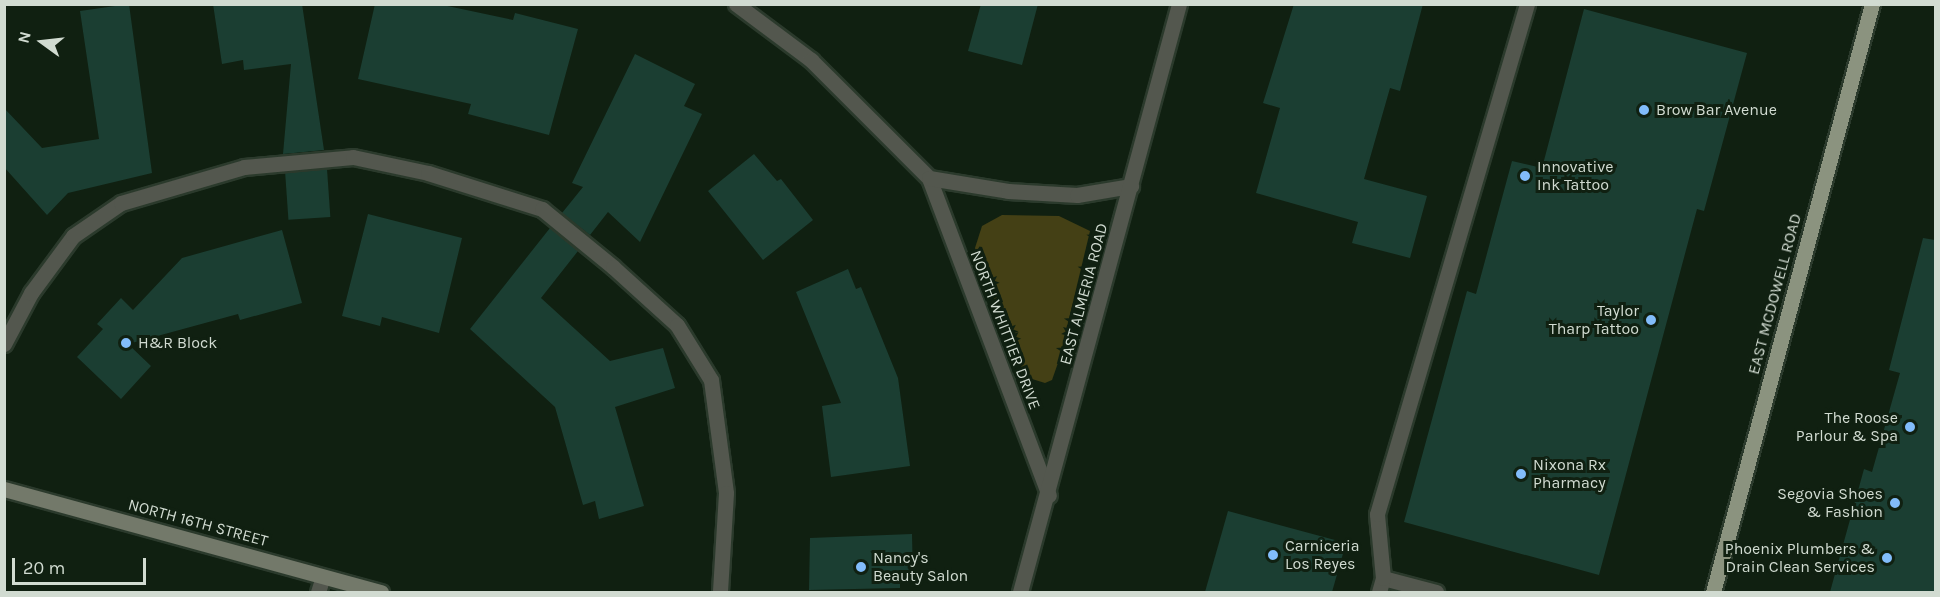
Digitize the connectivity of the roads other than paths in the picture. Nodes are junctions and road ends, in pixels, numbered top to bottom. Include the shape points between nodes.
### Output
1 (736, 4) edge
2 (1179, 4) edge
3 (1527, 4) edge
4 (1872, 4) edge
5 (929, 178) junction
6 (1131, 186) junction
7 (4, 344) edge
8 (4, 489) edge
9 (1049, 495) junction
10 (322, 577) junction
11 (1381, 585) edge
12 (318, 592) edge
13 (381, 592) edge
14 (720, 592) edge
15 (1020, 592) edge
16 (1436, 592) edge
17 (1713, 592) edge

1 - 5 street, NORTH WHITTIER DRIVE via 811,60
2 - 6 street, EAST ALMERIA ROAD
3 - 11 street via 1377,514
4 - 17 main road, EAST MCDOWELL ROAD
5 - 6 street via 1008,191 1077,195
5 - 9 street, NORTH WHITTIER DRIVE
6 - 9 street, EAST ALMERIA ROAD
7 - 14 street via 31,293 73,236 120,203 244,167 353,157 428,173 542,209 677,325 711,380 726,493
8 - 10 main road, NORTH 16TH STREET
9 - 15 street, EAST ALMERIA ROAD
10 - 12 street
10 - 13 main road, NORTH 16TH STREET
11 - 16 street

